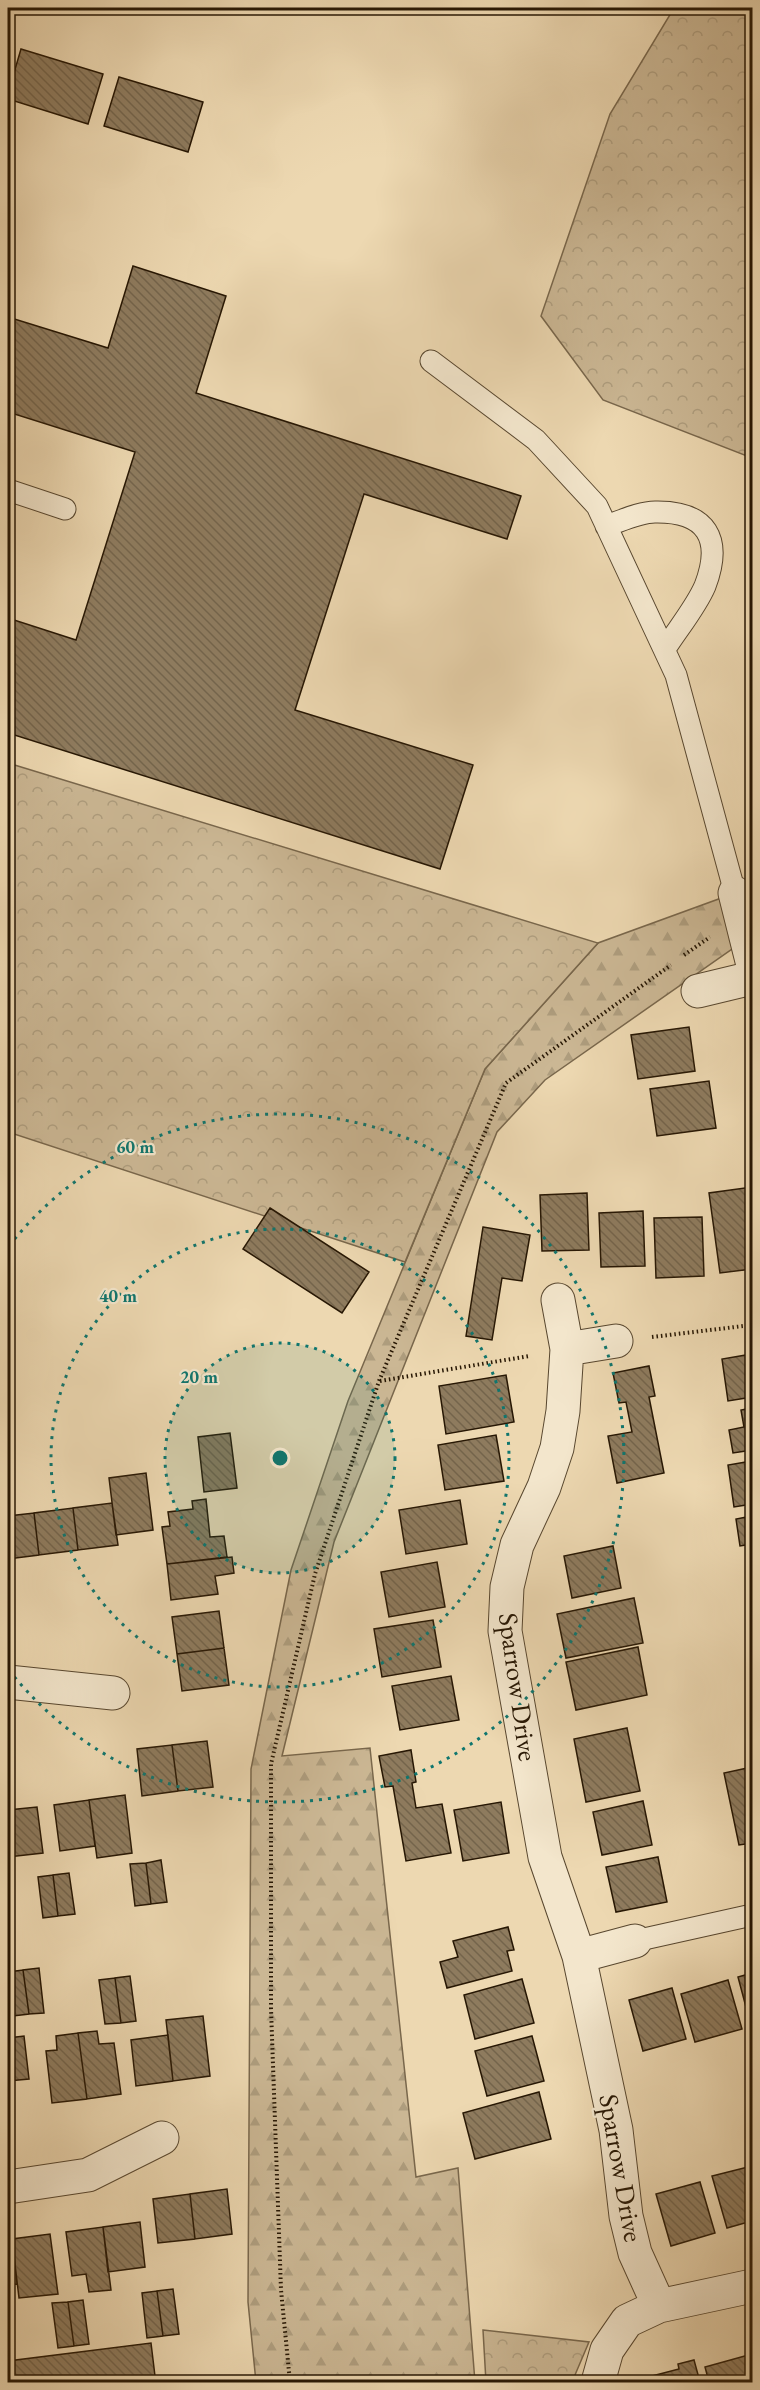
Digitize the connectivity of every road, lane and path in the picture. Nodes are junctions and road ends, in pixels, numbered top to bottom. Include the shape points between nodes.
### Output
1 (431, 361) dead end
2 (8, 490) edge
3 (65, 509) dead end
4 (606, 526) junction
5 (665, 649) junction
6 (738, 904) junction
7 (753, 961) edge
8 (753, 978) edge
9 (698, 991) dead end
10 (558, 1300) dead end
11 (753, 1325) edge
12 (616, 1341) joint
13 (567, 1349) junction
14 (379, 1381) junction
15 (8, 1682) edge
16 (113, 1693) dead end
17 (753, 1915) edge
18 (635, 1941) joint
19 (579, 1956) junction
20 (162, 2138) dead end
21 (8, 2187) edge
22 (753, 2286) edge
23 (659, 2307) junction
24 (290, 2382) edge
25 (598, 2382) edge

1 - 4 lane via 536,440 597,506
2 - 3 lane
4 - 5 lane
4 - 5 lane via 653,512 690,515 708,531 713,555 704,588
5 - 6 lane via 676,675
6 - 7 street
6 - 14 path via 506,1083
8 - 9 street
10 - 13 street, Sparrow Drive
11 - 12 path
12 - 13 street
13 - 14 path
13 - 19 street, Sparrow Drive via 557,1448 517,1545 507,1587 505,1631 545,1857
14 - 24 path via 315,1574 271,1764 271,2020 281,2290
15 - 16 street
17 - 18 lane
18 - 19 street
19 - 23 street, Sparrow Drive via 616,2130 628,2225 635,2253
20 - 21 street via 88,2175
22 - 23 street
23 - 25 street via 627,2321 608,2350

